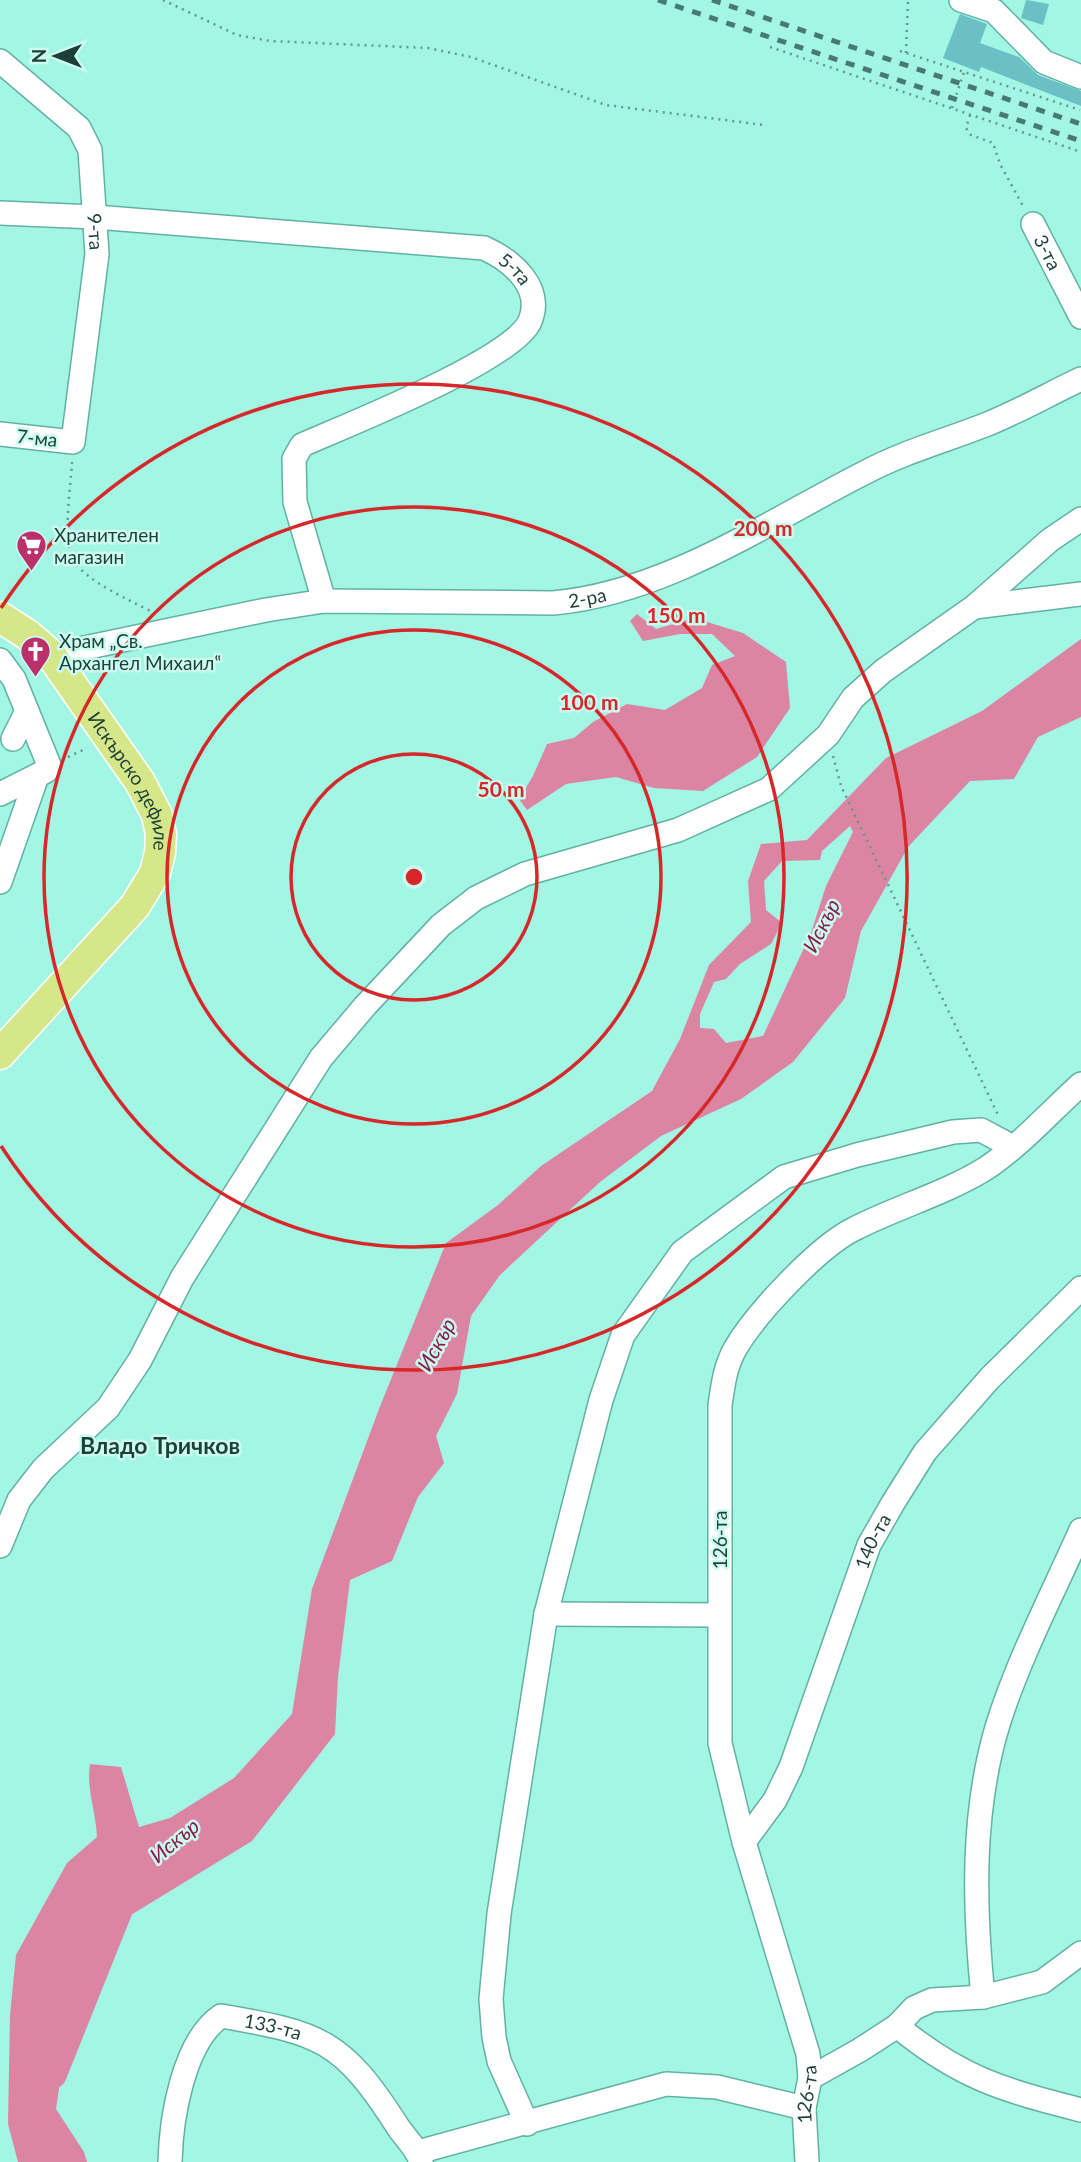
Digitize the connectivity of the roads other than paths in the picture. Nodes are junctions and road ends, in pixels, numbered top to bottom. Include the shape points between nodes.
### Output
1 (961, 0) edge
2 (0, 61) edge
3 (1081, 77) edge
4 (0, 213) edge
5 (95, 217) junction
6 (1033, 224) road end
7 (1081, 317) edge
8 (1081, 379) edge
9 (0, 434) edge
10 (73, 442) joint
11 (1081, 519) edge
12 (1081, 594) edge
13 (324, 601) junction
14 (974, 607) junction
15 (0, 617) edge
16 (51, 655) junction
17 (0, 660) edge
18 (27, 710) junction
19 (13, 739) dead end
20 (43, 771) junction
21 (0, 794) edge
22 (0, 882) edge
23 (0, 1054) edge
24 (1081, 1084) edge
25 (1013, 1147) junction
26 (1081, 1288) edge
27 (1081, 1530) edge
28 (0, 1546) edge
29 (546, 1614) junction
30 (719, 1615) junction
31 (744, 1842) junction
32 (1081, 1953) edge
33 (983, 1997) junction
34 (897, 2026) junction
35 (810, 2078) junction
36 (804, 2108) junction
37 (1081, 2110) edge
38 (527, 2124) junction
39 (420, 2157) edge
40 (170, 2162) edge
41 (807, 2162) edge

1 - 3 street via 994,11 1044,61
2 - 5 street, 9-та via 86,138
4 - 5 street, 5-та
5 - 10 street, 9-та via 97,254
5 - 13 street, 5-та via 484,248 516,266 528,285 533,304 530,322 511,341 421,392 302,445 293,459 295,502
6 - 7 street, 3-та
8 - 13 street, 2-ра via 986,425 920,446 752,533 635,586 588,600
9 - 10 street, 7-ма
11 - 14 street via 1049,540
12 - 14 street
13 - 16 street, 2-ра
14 - 28 street via 883,671 853,698 828,735 769,789 678,830 525,874 476,898 441,925 321,1058 182,1278 140,1360 108,1408 43,1469 19,1500
15 - 16 main road, Искърско дефиле
16 - 23 main road, Искърско дефиле via 140,782 157,815 160,853 155,873 135,906
17 - 18 street
18 - 19 street
18 - 20 street
20 - 21 street
20 - 22 street
24 - 25 street, 126-та
25 - 29 street via 981,1130 953,1132 784,1177 682,1252 623,1335 601,1400
25 - 30 street, 126-та via 956,1186 852,1230 804,1267 736,1349 724,1374 720,1405
26 - 31 street, 140-та via 990,1378 925,1452 893,1503 869,1545 791,1767 775,1800
27 - 33 street via 999,1721 986,1775 976,1871
29 - 30 street
29 - 38 street via 515,1796 491,1999 499,2061
30 - 31 street, 126-та via 720,1743
31 - 35 street, 126-та via 788,1979
32 - 33 street via 1042,1982
33 - 34 street via 932,2000 914,2008
34 - 35 street
34 - 37 street via 931,2054 975,2079
35 - 36 street, 126-та
36 - 38 street via 717,2087 666,2084
36 - 41 street, 126-та
38 - 39 street
39 - 40 street, 133-та via 382,2100 337,2051 312,2035 286,2027 221,2016 201,2036 186,2070

